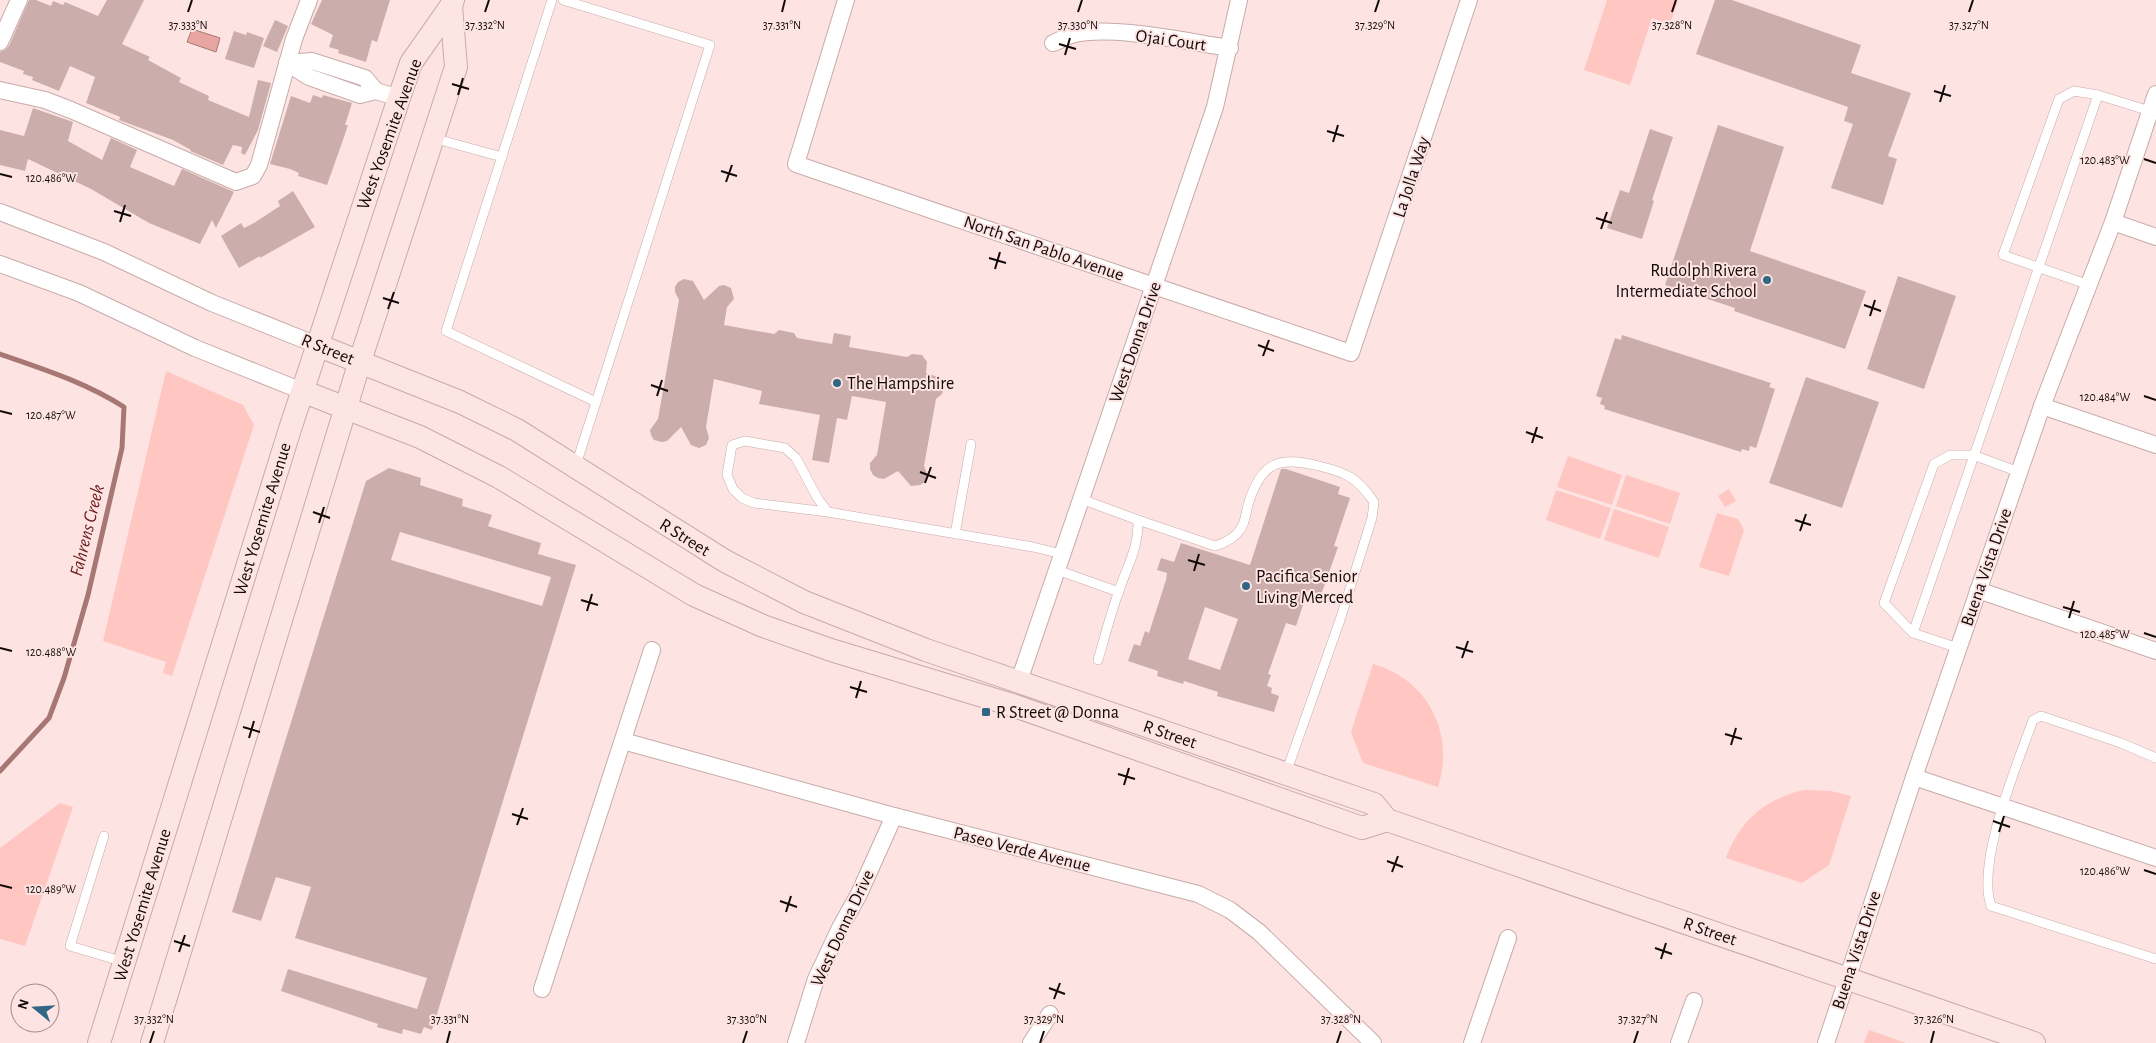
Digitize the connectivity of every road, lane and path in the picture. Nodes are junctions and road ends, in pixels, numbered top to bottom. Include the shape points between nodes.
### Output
1 (19, 0) edge
2 (309, 0) edge
3 (552, 0) edge
4 (563, 0) edge
5 (846, 0) edge
6 (1239, 0) edge
7 (1470, 0) edge
8 (452, 3) edge
9 (0, 42) edge
10 (1053, 43) dead end
11 (1230, 48) junction
12 (287, 63) junction
13 (0, 90) edge
14 (2156, 94) edge
15 (2098, 95) junction
16 (398, 98) junction
17 (2150, 111) junction
18 (433, 138) junction
19 (502, 158) junction
20 (0, 212) edge
21 (2113, 222) junction
22 (2156, 237) edge
23 (0, 264) edge
24 (2040, 268) junction
25 (2089, 284) junction
26 (1154, 286) junction
27 (317, 345) junction
28 (1351, 353) joint
29 (360, 361) junction
30 (302, 391) junction
31 (596, 402) junction
32 (2042, 406) junction
33 (346, 408) junction
34 (971, 444) dead end
35 (2156, 445) edge
36 (1973, 456) junction
37 (575, 467) junction
38 (2019, 472) junction
39 (1081, 499) junction
40 (828, 512) junction
41 (1138, 520) junction
42 (955, 534) junction
43 (1062, 554) junction
44 (1057, 570) junction
45 (1978, 590) junction
46 (1118, 592) junction
47 (1913, 633) junction
48 (1958, 648) junction
49 (652, 650) dead end
50 (2156, 651) edge
51 (1098, 660) dead end
52 (1019, 681) junction
53 (623, 741) junction
54 (2156, 758) edge
55 (1286, 775) junction
56 (1914, 777) junction
57 (2003, 807) junction
58 (894, 816) junction
59 (1386, 820) junction
60 (104, 836) dead end
61 (2156, 858) edge
62 (1508, 938) dead end
63 (2156, 959) edge
64 (124, 962) junction
65 (1847, 978) junction
66 (542, 989) dead end
67 (1694, 1001) dead end
68 (1050, 1014) dead end
69 (99, 1043) edge
70 (152, 1043) edge
71 (796, 1043) edge
72 (1031, 1043) edge
73 (1373, 1043) edge
74 (1472, 1043) edge
75 (1680, 1043) edge
76 (1826, 1043) edge
77 (2034, 1043) edge

1 - 9 street
2 - 12 street
3 - 19 lane
4 - 31 lane via 710,45
5 - 26 street, North San Pablo Avenue via 796,164
6 - 11 street, West Donna Drive
7 - 28 street, La Jolla Way
8 - 16 street, West Yosemite Avenue via 410,63
8 - 18 street, West Yosemite Avenue via 456,67
10 - 11 street, Ojai Court via 1071,35 1098,32 1131,33
11 - 26 street, West Donna Drive via 1215,107
12 - 13 street via 259,165 253,176 236,182 71,110 45,100
12 - 16 street via 321,63 365,78 376,91
14 - 17 street, Buena Vista Drive
15 - 17 lane
15 - 24 lane
15 - 24 lane via 2074,91 2059,99 2003,255
16 - 27 street, West Yosemite Avenue
17 - 21 street, Buena Vista Drive
18 - 19 lane
18 - 29 street, West Yosemite Avenue
19 - 31 lane via 446,331
20 - 27 street, R Street via 104,252 212,303
21 - 22 street
21 - 25 street, Buena Vista Drive
23 - 30 street, R Street via 79,293 195,348
24 - 25 lane
24 - 36 lane
25 - 32 street, Buena Vista Drive
26 - 28 street, North San Pablo Avenue
26 - 39 street, West Donna Drive
27 - 29 street, R Street
27 - 30 street, West Yosemite Avenue
29 - 33 street, West Yosemite Avenue
29 - 37 street, R Street via 460,402 517,430
30 - 33 street, R Street
30 - 64 street, West Yosemite Avenue
31 - 37 lane
32 - 35 street
32 - 38 street, Buena Vista Drive
33 - 59 street, R Street via 420,437 499,477 694,595 763,626 1009,704 1362,828
33 - 70 street, West Yosemite Avenue
34 - 42 lane
36 - 38 lane
36 - 47 lane
36 - 47 lane via 1950,455 1934,464 1884,603
37 - 52 street, R Street via 724,561 804,602 926,650
38 - 45 street, Buena Vista Drive
39 - 41 lane
39 - 43 street, West Donna Drive
40 - 40 lane via 796,458 785,448 745,441 732,445 727,475 733,489 742,498 754,503
40 - 42 lane
41 - 46 lane via 1139,534 1129,569
41 - 55 lane via 1215,546 1227,542 1241,530 1249,501 1260,479 1270,467 1282,461 1298,461 1338,470 1361,484 1374,502 1372,518
42 - 43 lane
43 - 44 street, West Donna Drive
44 - 46 lane
44 - 52 street, West Donna Drive
45 - 48 street, Buena Vista Drive
45 - 50 street
46 - 51 lane
47 - 48 lane
48 - 56 street, Buena Vista Drive
49 - 53 street
52 - 55 street, R Street
53 - 58 street, Paseo Verde Avenue
53 - 66 street
54 - 57 lane via 2041,716 2033,720
55 - 59 street, R Street via 1374,804
56 - 57 street
56 - 65 street, Buena Vista Drive
57 - 61 street
57 - 63 lane via 1996,828 1987,883 1986,894 1991,906
58 - 71 street, West Donna Drive via 816,979
58 - 73 street, Paseo Verde Avenue via 1198,894 1230,910 1259,932
59 - 65 street, R Street
60 - 64 lane via 70,946
62 - 74 street
64 - 69 street, West Yosemite Avenue
65 - 76 street, Buena Vista Drive
65 - 77 street, R Street
67 - 75 street
68 - 72 street

